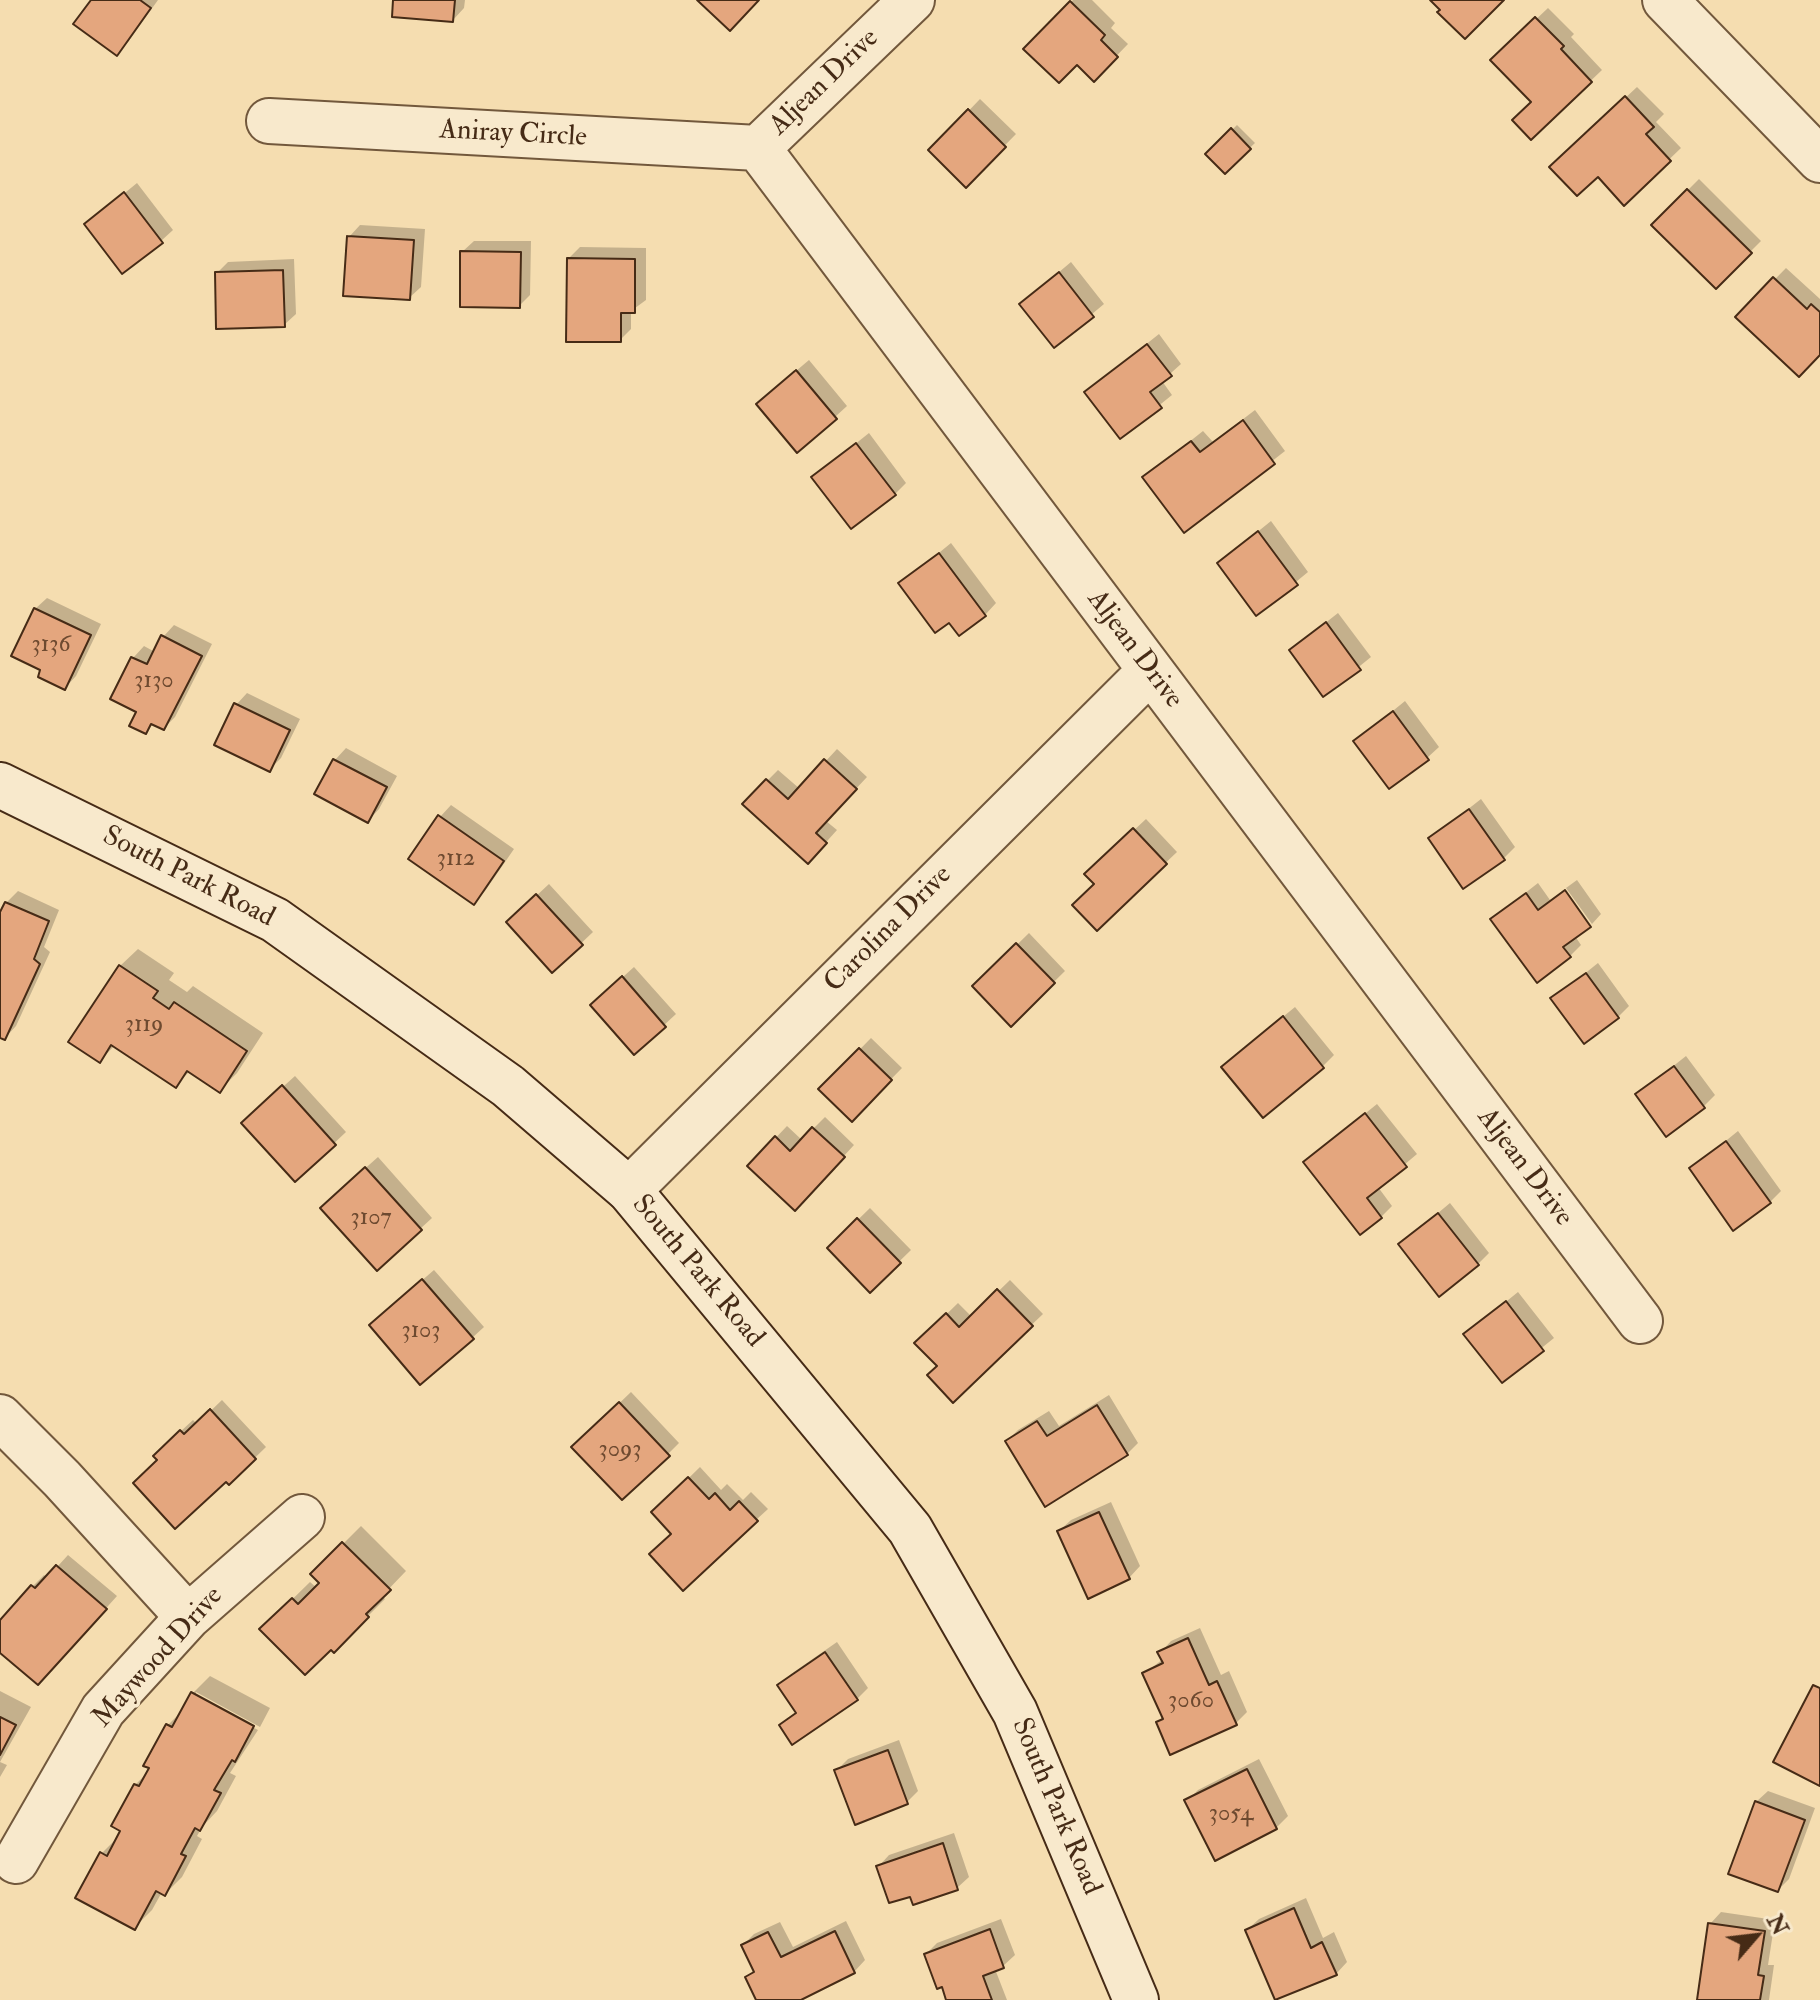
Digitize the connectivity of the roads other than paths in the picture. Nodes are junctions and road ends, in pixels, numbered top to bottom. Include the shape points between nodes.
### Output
1 (912, 0) edge
2 (1665, 0) edge
3 (269, 121) dead end
4 (758, 148) junction
5 (1820, 160) edge
6 (1150, 671) junction
7 (0, 785) edge
8 (629, 1190) junction
9 (1640, 1321) dead end
10 (0, 1417) edge
11 (302, 1517) dead end
12 (188, 1617) junction
13 (16, 1861) dead end
14 (1136, 2000) edge

1 - 4 street, Aljean Drive
2 - 5 street
3 - 4 street, Aniray Circle
4 - 6 street, Aljean Drive
6 - 8 street, Carolina Drive
6 - 9 street, Aljean Drive
7 - 8 street, South Park Road via 275,920 508,1086
8 - 14 street, South Park Road via 910,1529 1015,1712
10 - 12 street
11 - 12 street, Maywood Drive
12 - 13 street, Maywood Drive via 103,1710

